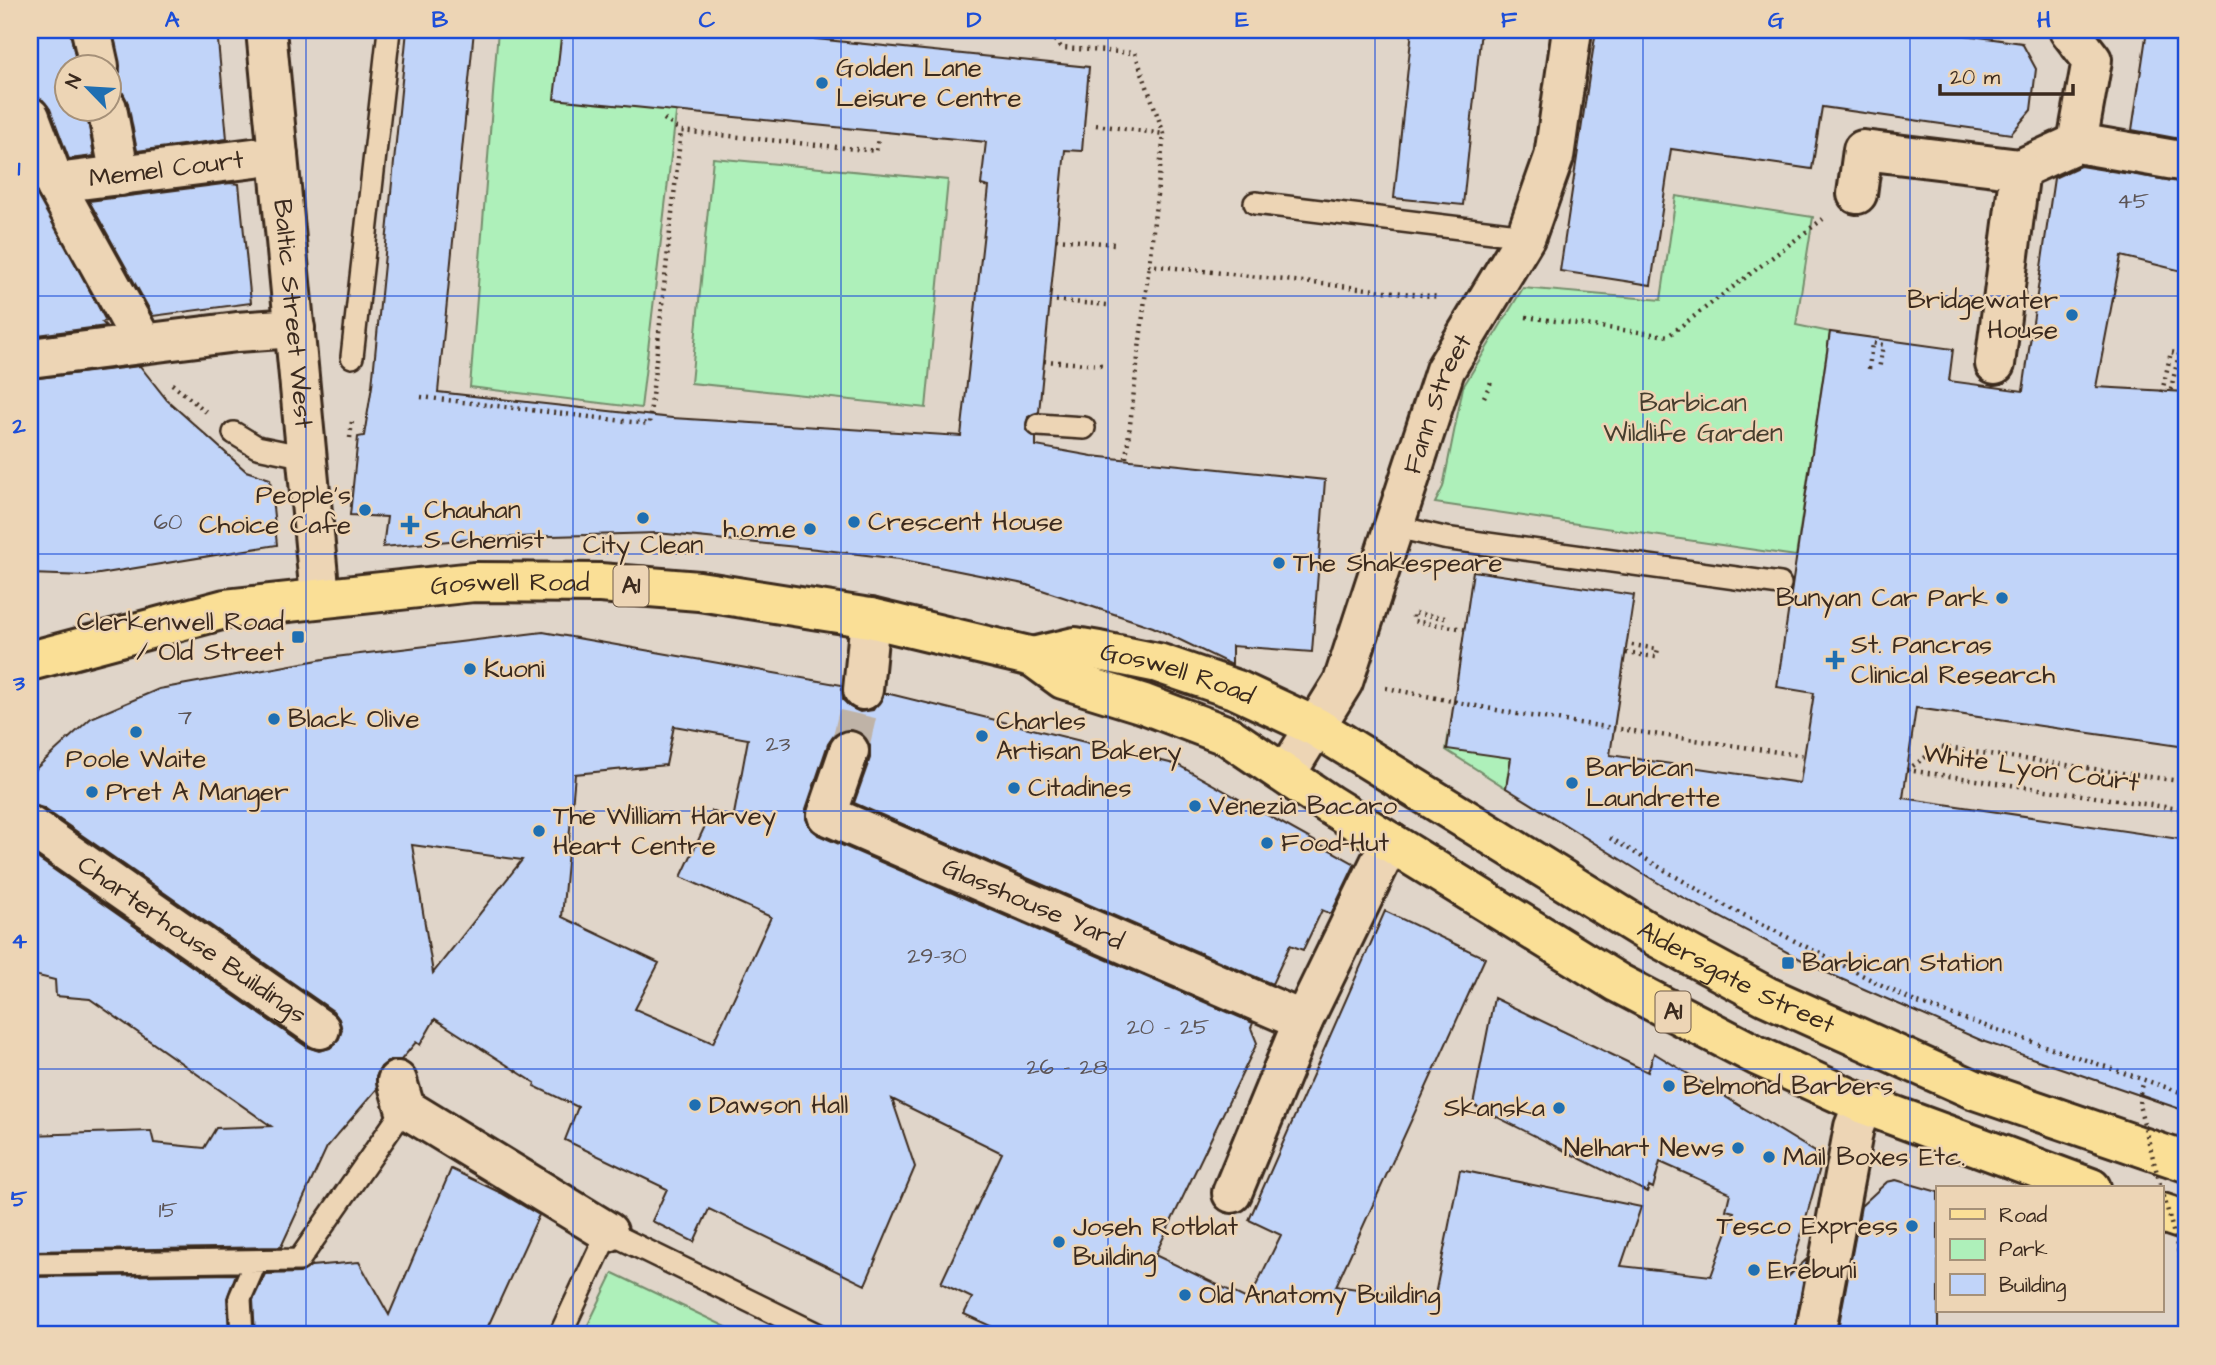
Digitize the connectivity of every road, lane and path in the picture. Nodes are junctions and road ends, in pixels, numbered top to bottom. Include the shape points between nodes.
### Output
1 (91, 30) edge
2 (266, 30) edge
3 (389, 30) edge
4 (1045, 30) edge
5 (1572, 30) edge
6 (2075, 33) edge
7 (96, 52) edge
8 (30, 117) edge
9 (664, 119) dead end
10 (110, 122) edge
11 (1096, 125) dead end
12 (681, 131) junction
13 (1164, 134) junction
14 (878, 139) dead end
15 (2077, 143) junction
16 (278, 155) junction
17 (2186, 162) edge
18 (2020, 169) junction
19 (120, 176) junction
20 (56, 186) junction
21 (1857, 194) joint
22 (1255, 203) dead end
23 (1526, 236) junction
24 (1056, 239) dead end
25 (1114, 244) dead end
26 (1149, 265) junction
27 (1445, 297) dead end
28 (1049, 300) dead end
29 (1107, 305) dead end
30 (1522, 316) dead end
31 (295, 328) junction
32 (143, 343) junction
33 (352, 357) dead end
34 (30, 358) edge
35 (1044, 361) dead end
36 (1995, 364) dead end
37 (1101, 365) dead end
38 (1869, 369) dead end
39 (1880, 370) dead end
40 (1493, 377) dead end
41 (167, 380) dead end
42 (2162, 392) dead end
43 (2170, 393) dead end
44 (421, 397) dead end
45 (1482, 402) dead end
46 (1038, 425) dead end
47 (1084, 428) dead end
48 (234, 433) joint
49 (306, 457) junction
50 (1126, 458) dead end
51 (1393, 526) junction
52 (1780, 584) dead end
53 (320, 597) junction
54 (870, 618) junction
55 (1445, 618) dead end
56 (1465, 629) dead end
57 (1626, 644) dead end
58 (1626, 653) dead end
59 (1033, 657) junction
60 (30, 661) edge
61 (1375, 686) dead end
62 (863, 690) tunnel mouth
63 (1316, 727) junction
64 (849, 751) tunnel mouth
65 (1805, 756) dead end
66 (1286, 774) junction
67 (2186, 782) edge
68 (2186, 810) edge
69 (30, 826) edge
70 (1610, 838) dead end
71 (1390, 842) junction
72 (1303, 1021) junction
73 (320, 1029) dead end
74 (2144, 1081) junction
75 (401, 1094) joint
76 (2186, 1094) edge
77 (1863, 1104) junction
78 (2186, 1161) edge
79 (2086, 1186) edge
80 (2161, 1186) edge
81 (1232, 1194) dead end
82 (2164, 1197) edge
83 (2164, 1214) edge
84 (2186, 1221) edge
85 (608, 1232) junction
86 (256, 1261) junction
87 (30, 1264) edge
88 (2185, 1276) edge
89 (242, 1335) edge
90 (559, 1335) edge
91 (819, 1335) edge
92 (1815, 1335) edge

1 - 7 street
2 - 16 street, Baltic Street West
3 - 33 lane
4 - 13 path via 1062,48 1135,53
5 - 23 street, Fann Street via 1554,157
6 - 15 street via 2092,60
8 - 20 street
9 - 12 path
10 - 19 street
11 - 13 path
12 - 14 path via 876,151
12 - 44 path via 649,424
13 - 26 path
15 - 17 street
15 - 18 street
16 - 19 street, Memel Court
16 - 31 street, Baltic Street West
18 - 21 street via 1863,150
18 - 36 street
19 - 20 street, Memel Court
20 - 32 street
21 - 30 path via 1668,336
22 - 23 lane
23 - 51 street, Fann Street via 1445,370
24 - 25 path
26 - 27 path
26 - 50 path
28 - 29 path
31 - 32 street
31 - 49 street, Baltic Street West
32 - 34 street
35 - 37 path
38 - 39 path via 1872,343 1883,345
40 - 45 path
41 - 48 path
42 - 43 path via 2171,352 2179,354
46 - 47 lane
48 - 49 lane via 257,447
49 - 53 street, Baltic Street West
51 - 52 lane via 1444,538
51 - 63 street, Fann Street via 1343,682
53 - 54 main road, Goswell Road / A1 via 474,582 600,583 699,591
53 - 60 main road, Goswell Road / A1 via 225,609
54 - 59 main road, Goswell Road / A1
54 - 62 street
55 - 56 path via 1413,613 1413,621
57 - 58 path via 1658,649 1656,657
59 - 63 main road, Goswell Road / A1 via 1075,647 1158,663 1237,690
59 - 66 main road, Goswell Road / A1 via 1063,679 1228,736
61 - 65 path via 1517,714
63 - 66 street, Fann Street
63 - 78 main road, Aldersgate Street / A1 via 1651,934 1766,996 1975,1090
64 - 72 street, Glasshouse Yard via 827,815
66 - 71 main road, A1
67 - 68 path, White Lyon Court via 1940,747 1907,770
69 - 73 street, Charterhouse Buildings
70 - 74 path via 1724,905 1915,1002
71 - 72 street
71 - 77 main road, A1 via 1618,983
72 - 81 street
74 - 76 path
74 - 80 path, bridge via 2139,1105
75 - 85 street
75 - 86 lane via 299,1260
77 - 79 main road, A1
77 - 92 street via 1854,1127
82 - 88 path, bridge
83 - 84 main road
85 - 90 lane
85 - 91 lane
86 - 87 lane
86 - 89 lane via 240,1298

